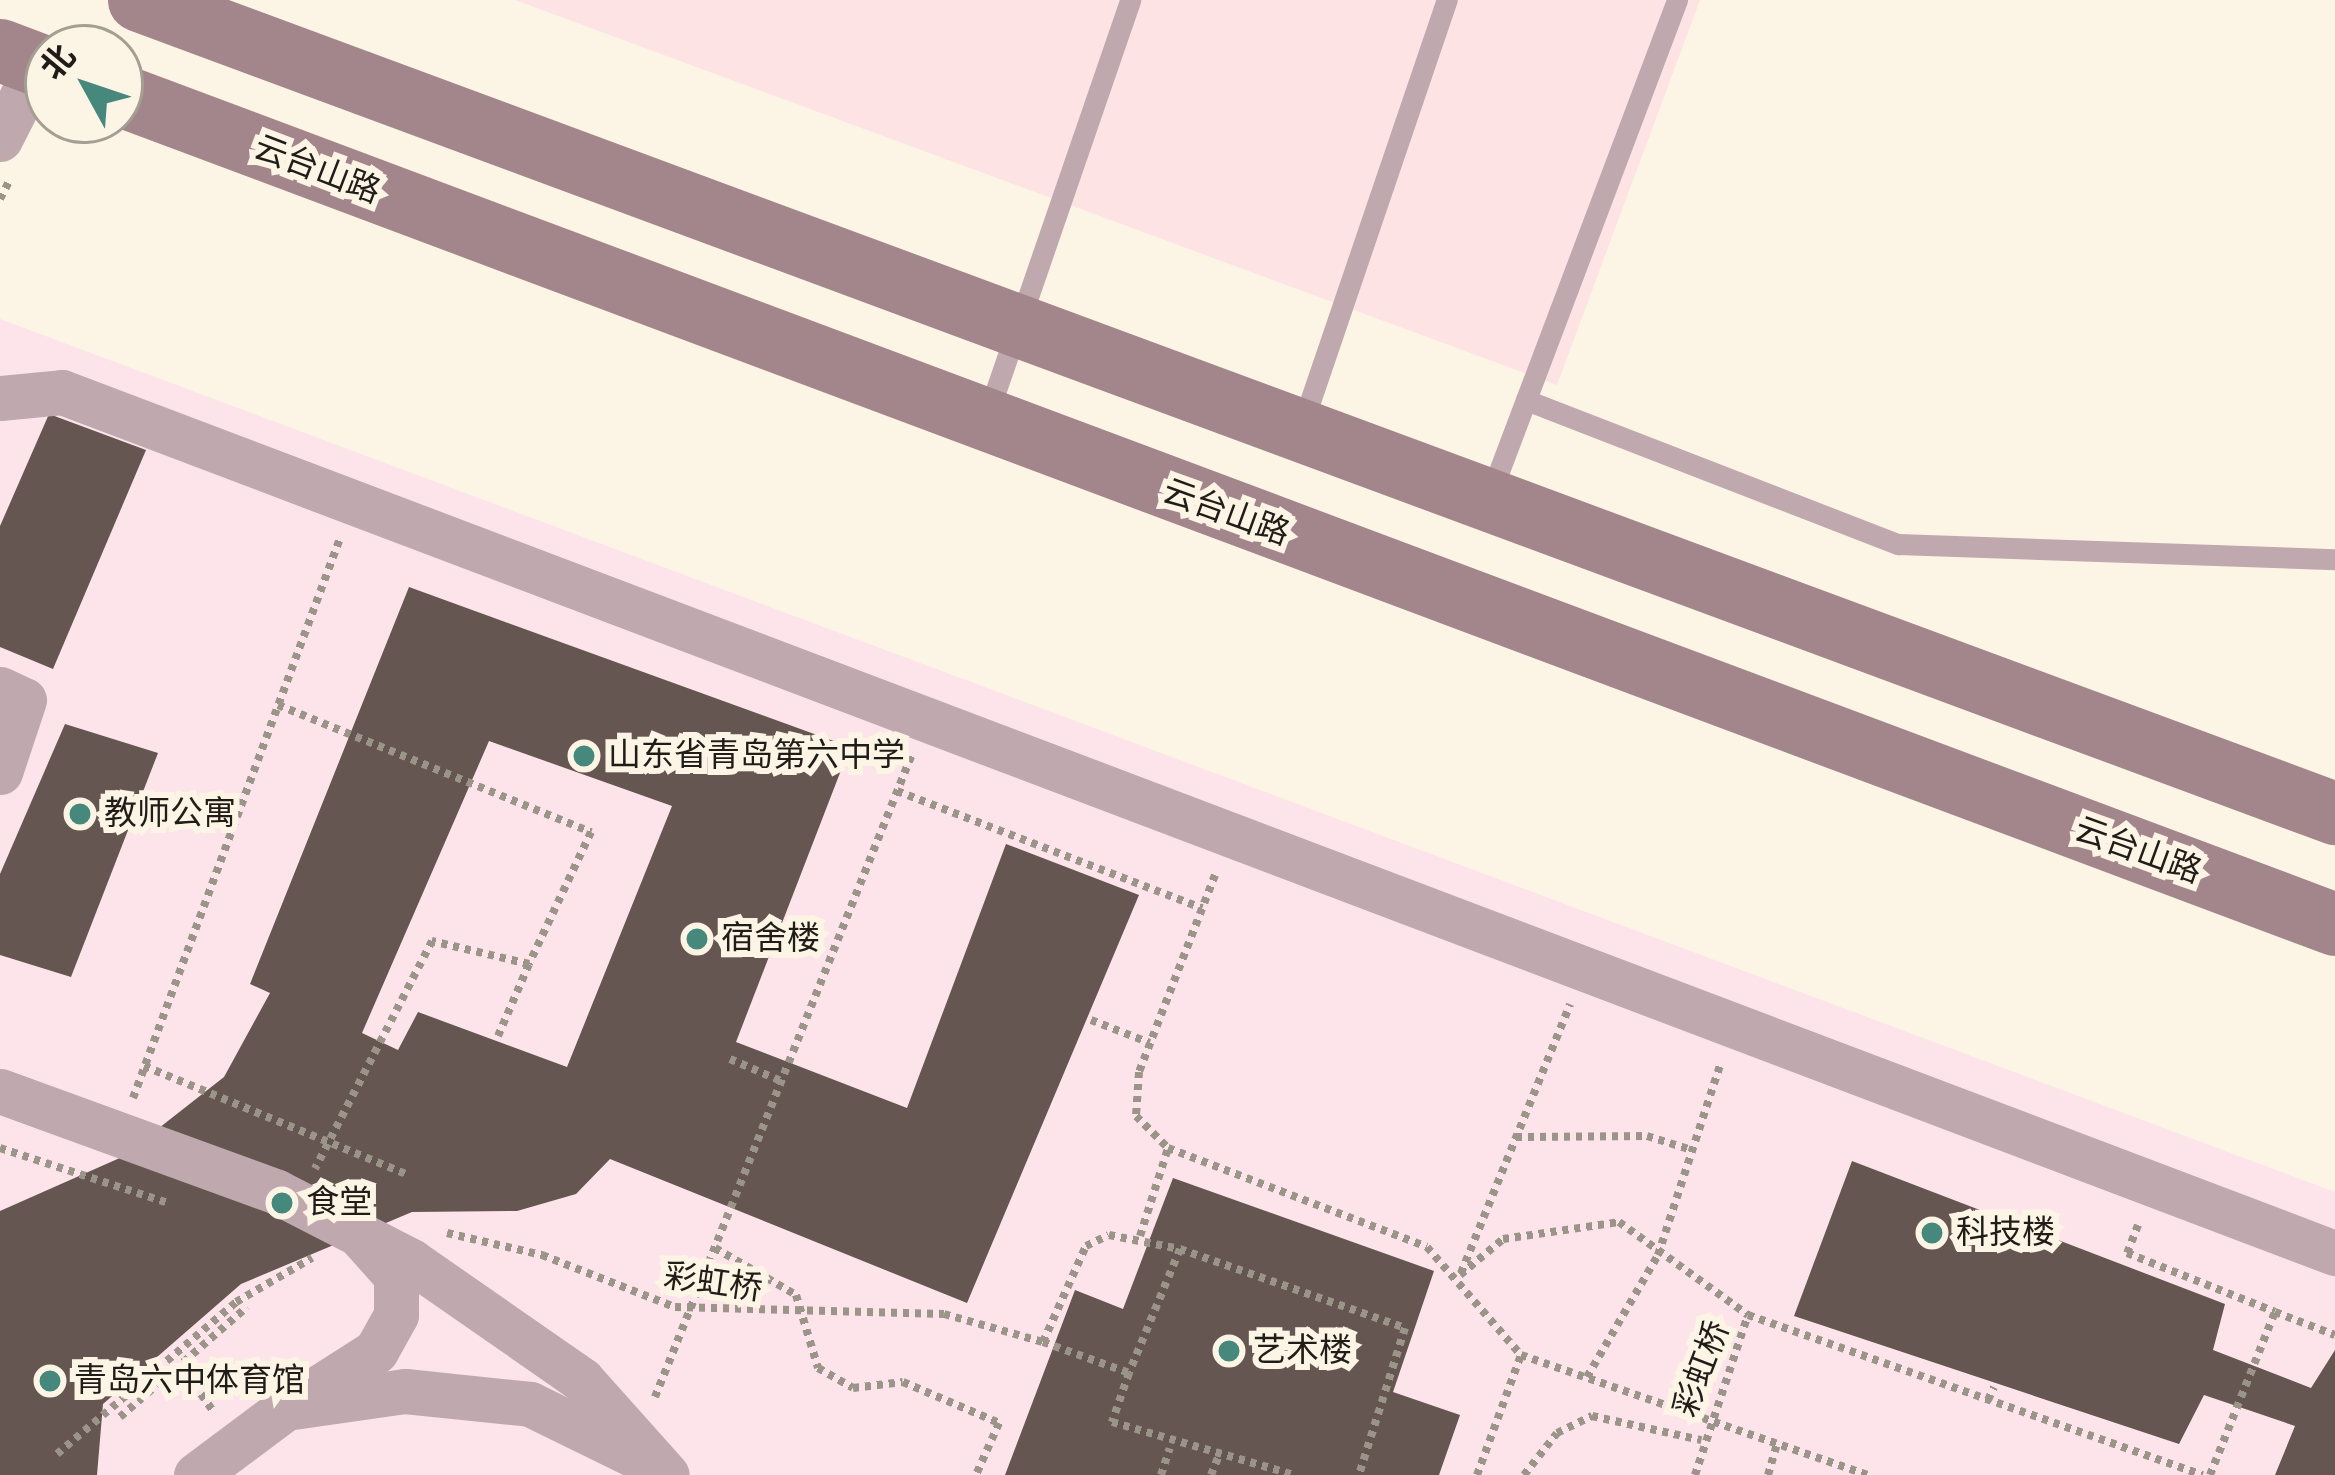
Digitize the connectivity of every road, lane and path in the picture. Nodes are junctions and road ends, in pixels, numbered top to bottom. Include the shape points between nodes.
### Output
1 (139, 0) edge
2 (1130, 0) edge
3 (1447, 0) edge
4 (1677, 0) edge
5 (24, 74) edge
6 (144, 104) edge
7 (0, 139) edge
8 (1020, 327) junction
9 (0, 398) edge
10 (1526, 400) junction
11 (985, 422) junction
12 (1299, 431) junction
13 (1488, 501) junction
14 (353, 502) junction
15 (2335, 559) edge
16 (0, 689) edge
17 (278, 704) junction
18 (927, 719) junction
19 (0, 772) edge
20 (898, 791) junction
21 (2335, 813) edge
22 (1231, 835) junction
23 (1202, 908) junction
24 (2335, 924) edge
25 (529, 964) junction
26 (1584, 969) junction
27 (1091, 1020) dead end
28 (1733, 1025) junction
29 (498, 1036) dead end
30 (1150, 1043) junction
31 (730, 1060) dead end
32 (144, 1066) junction
33 (781, 1081) junction
34 (0, 1091) edge
35 (120, 1133) junction
36 (1516, 1137) junction
37 (331, 1138) junction
38 (0, 1148) edge
39 (1168, 1148) junction
40 (1692, 1150) junction
41 (406, 1174) dead end
42 (179, 1206) dead end
43 (318, 1223) junction
44 (422, 1232) dead end
45 (1140, 1236) junction
46 (715, 1248) junction
47 (1180, 1249) junction
48 (2127, 1253) dead end
49 (2335, 1253) edge
50 (1658, 1255) junction
51 (1460, 1275) junction
52 (247, 1307) dead end
53 (2275, 1312) junction
54 (1748, 1316) junction
55 (2335, 1335) edge
56 (1042, 1342) junction
57 (1521, 1355) junction
58 (180, 1365) junction
59 (1129, 1373) junction
60 (1587, 1377) junction
61 (1994, 1387) dead end
62 (1988, 1400) junction
63 (286, 1408) junction
64 (120, 1417) dead end
65 (1700, 1440) junction
66 (235, 1441) junction
67 (1778, 1441) junction
68 (1170, 1448) dead end
69 (57, 1454) dead end
70 (1218, 1456) junction
71 (656, 1463) edge
72 (196, 1475) edge
73 (976, 1475) edge
74 (1161, 1475) edge
75 (1211, 1475) edge
76 (1294, 1475) edge
77 (1359, 1475) edge
78 (1477, 1475) edge
79 (1524, 1475) edge
80 (1695, 1475) edge
81 (1768, 1475) edge
82 (1868, 1475) edge
83 (2207, 1475) edge

1 - 8 main road
2 - 8 lane
3 - 12 lane
4 - 10 lane
5 - 7 street
6 - 11 main road, 云台山路
8 - 11 lane
8 - 12 main road
9 - 14 street via 62,392
10 - 13 lane
10 - 15 lane via 1898,544
11 - 24 main road, 云台山路
12 - 13 main road
13 - 21 main road
14 - 17 path
14 - 18 street
16 - 19 street via 24,700
17 - 25 path via 591,832
17 - 32 path
18 - 20 path
18 - 22 street
20 - 23 path
20 - 33 path
22 - 23 path
22 - 26 street
23 - 30 path
25 - 29 path
25 - 37 path via 432,941
26 - 28 street
26 - 36 path
27 - 30 path
28 - 40 path
28 - 49 street
30 - 39 path via 1136,1116
31 - 33 path
32 - 35 path
32 - 37 path
33 - 46 path
34 - 35 street
35 - 43 street
36 - 40 path via 1647,1136
36 - 51 path
37 - 41 path
37 - 43 path
38 - 42 path
39 - 45 path
39 - 51 path via 1376,1220
40 - 50 path
43 - 63 street via 396,1276 396,1315 376,1351
43 - 69 path
43 - 71 street via 582,1380
44 - 56 path, 彩虹桥 via 542,1255 676,1307 898,1310
45 - 47 path
45 - 56 path via 1086,1246
46 - 71 path
46 - 73 path via 796,1294 818,1368 853,1388 903,1382 999,1424
47 - 59 path
47 - 77 path via 1405,1328
48 - 53 path
50 - 51 path via 1618,1222 1565,1223 1503,1239
50 - 54 path
50 - 60 path
51 - 57 path
52 - 58 path
53 - 55 path
53 - 83 path
54 - 62 path
54 - 65 path, 彩虹桥
56 - 59 path, 彩虹桥
57 - 60 path
57 - 78 path
58 - 64 path
58 - 66 path
59 - 70 path via 1112,1422
60 - 67 path
61 - 62 path
62 - 83 path
63 - 66 street
63 - 71 street via 405,1390 493,1397 594,1431
65 - 79 path, 彩虹桥 via 1592,1416 1556,1433
65 - 80 path, 彩虹桥
66 - 72 street
67 - 81 path
67 - 82 path
68 - 74 path
70 - 75 path
70 - 76 path

